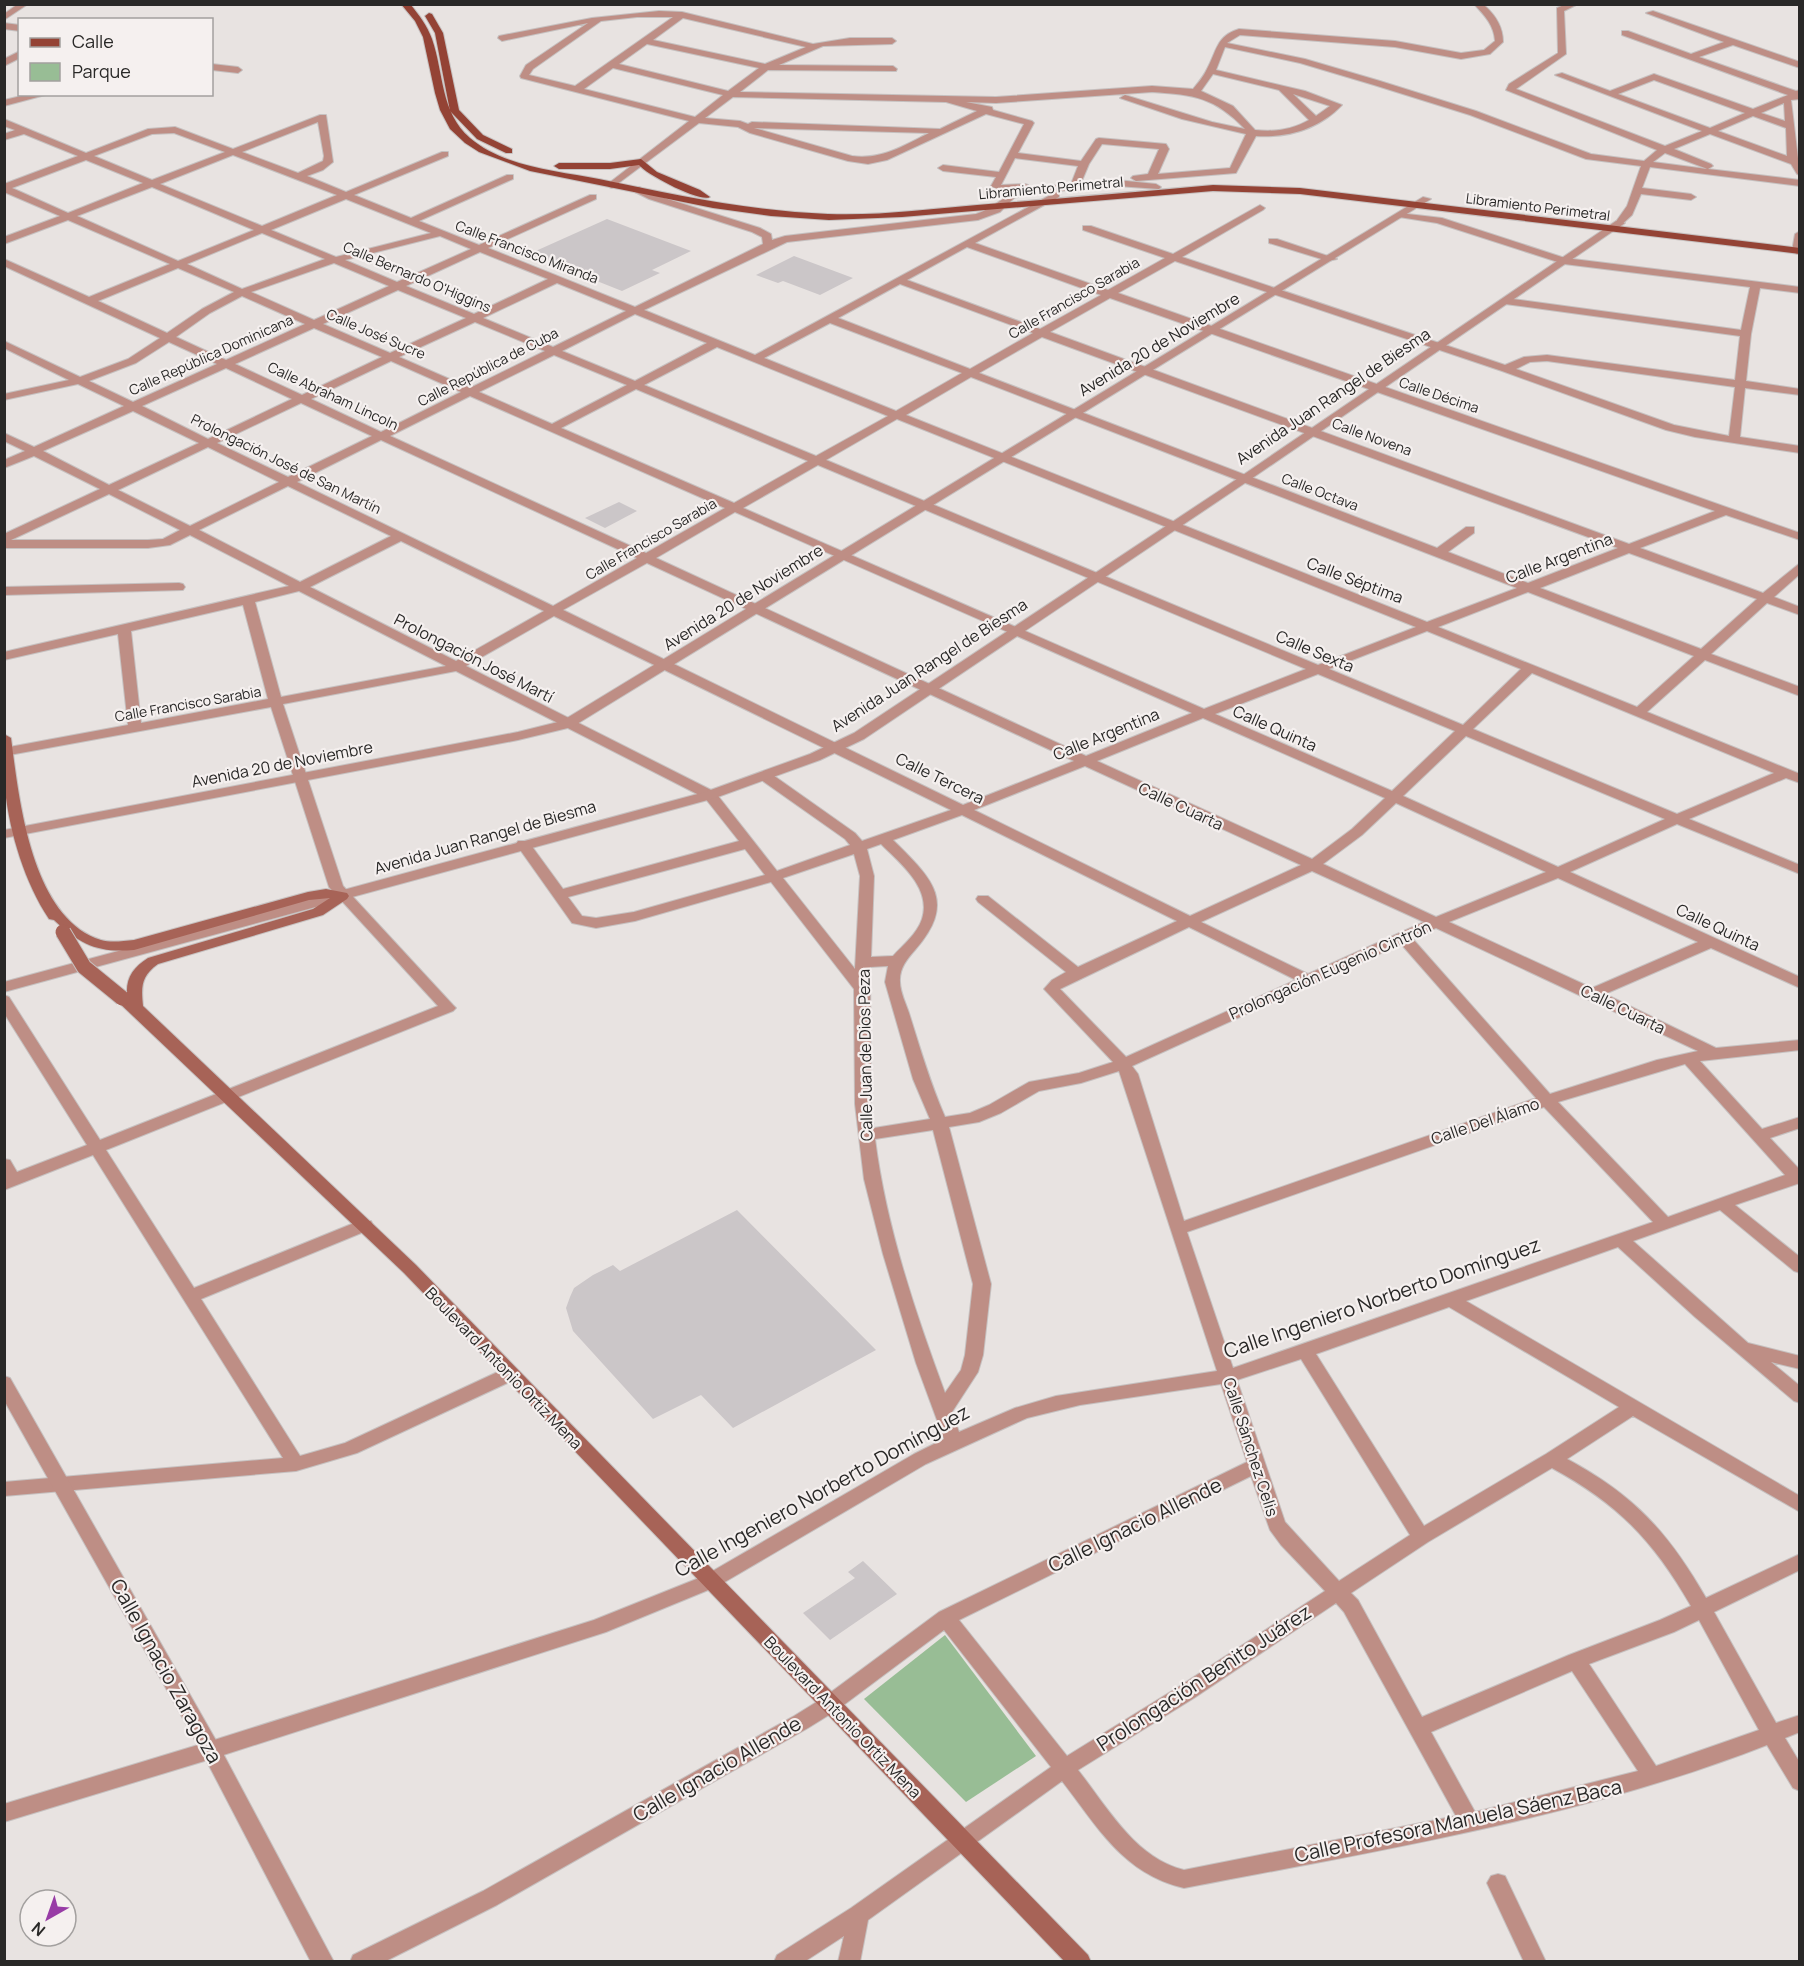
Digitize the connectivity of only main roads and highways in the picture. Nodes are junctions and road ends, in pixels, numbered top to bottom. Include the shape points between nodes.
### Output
1 (405, 4) edge
2 (418, 4) edge
3 (559, 166) junction
4 (615, 182) junction
5 (705, 197) junction
6 (1374, 199) junction
7 (1005, 202) junction
8 (1422, 202) junction
9 (1402, 215) road end
10 (1799, 244) edge
11 (5, 748) edge
12 (12, 833) edge
13 (48, 907) junction
14 (129, 1003) junction
15 (1080, 1962) edge

1 - 4 main road, Libramiento Perimetral via 422,22 428,36 443,112 459,134 484,152 540,170
2 - 3 main road, Libramiento Perimetral via 439,33 454,111 463,122 500,148
3 - 4 main road, Libramiento Perimetral
3 - 5 main road via 640,162 652,174 688,186
4 - 5 main road, Libramiento Perimetral
4 - 7 main road, Libramiento Perimetral via 743,210 808,216 881,216
5 - 7 main road, Libramiento Perimetral via 830,211
6 - 7 main road, Libramiento Perimetral via 1236,188 1044,203
6 - 8 main road, Libramiento Perimetral
6 - 9 main road
7 - 8 main road, Libramiento Perimetral via 1154,182 1228,182 1278,183
8 - 10 main road, Libramiento Perimetral via 1616,227
11 - 12 main road, Boulevard Antonio Ortiz Mena
12 - 13 main road, Boulevard Antonio Ortiz Mena
13 - 14 main road, Boulevard Antonio Ortiz Mena, bridge via 84,967
13 - 14 main road via 87,940 117,947 308,896 342,896 318,912 153,961 136,976
14 - 15 main road, Boulevard Antonio Ortiz Mena via 365,1225

